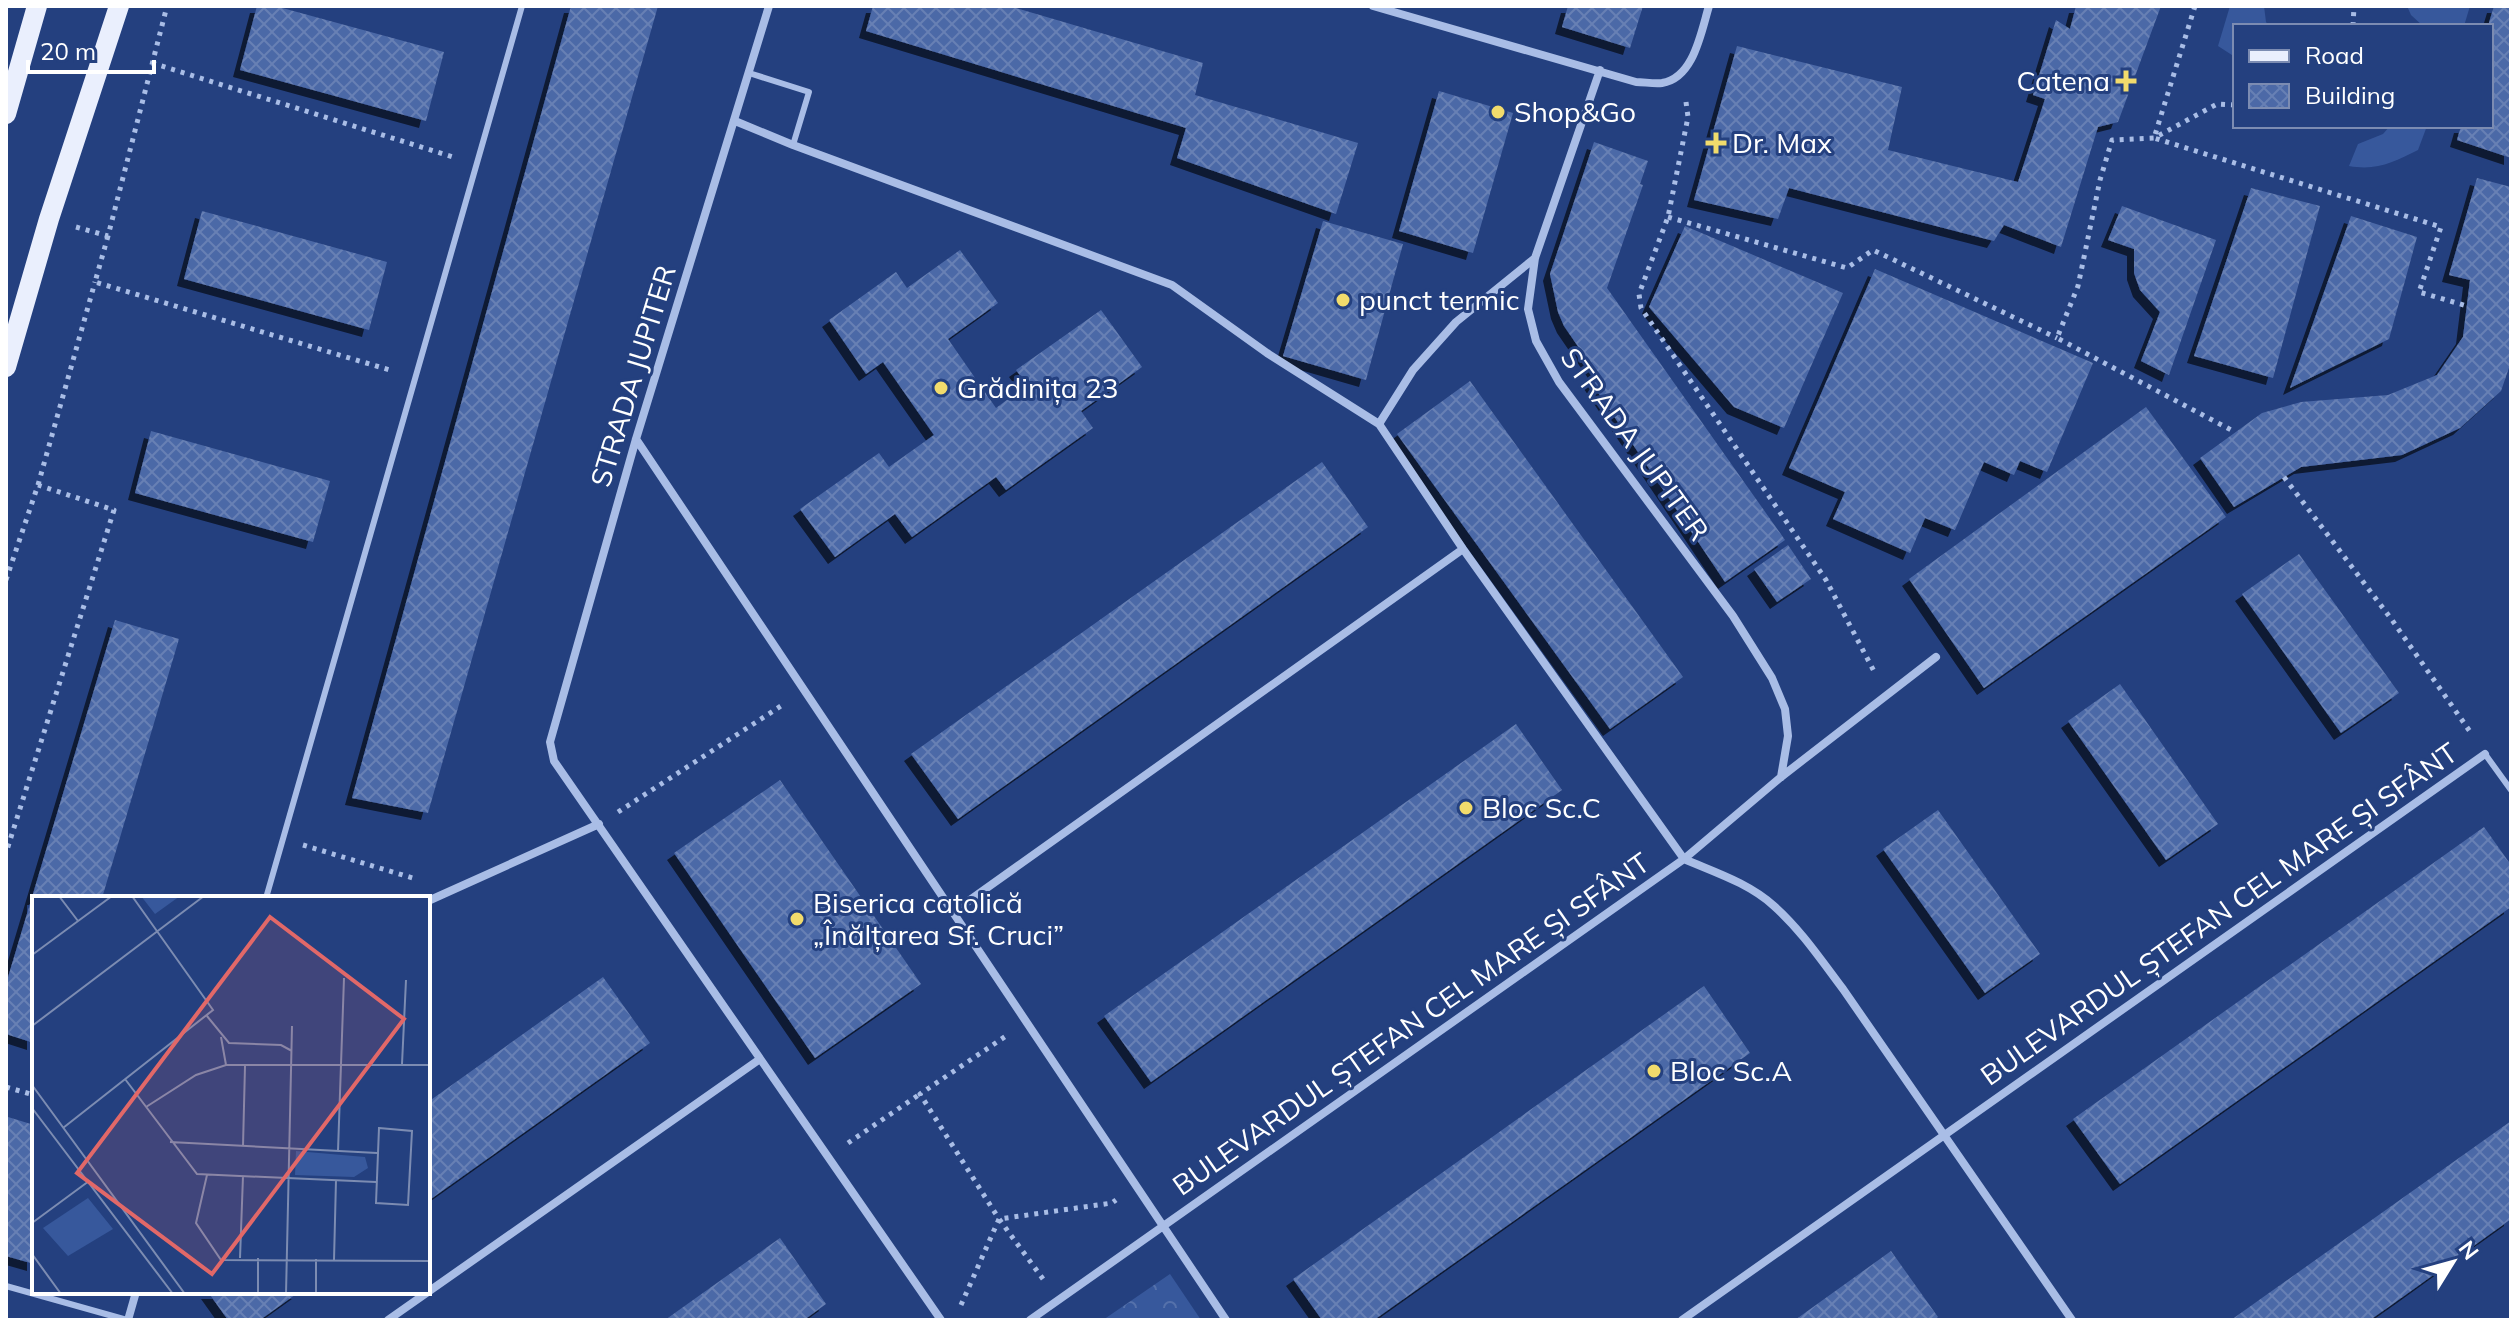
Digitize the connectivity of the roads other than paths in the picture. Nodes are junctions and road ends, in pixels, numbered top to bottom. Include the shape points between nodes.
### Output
1 (37, 6) edge
2 (119, 6) edge
3 (522, 6) edge
4 (769, 6) edge
5 (1373, 6) edge
6 (1709, 6) edge
7 (1600, 70) junction
8 (749, 73) junction
9 (6, 114) edge
10 (735, 121) junction
11 (793, 145) junction
12 (1535, 258) junction
13 (6, 367) edge
14 (1379, 424) junction
15 (636, 439) junction
16 (1463, 549) junction
17 (1936, 657) dead end
18 (2485, 754) joint
19 (1781, 777) junction
20 (2511, 790) edge
21 (599, 824) junction
22 (1684, 859) junction
23 (267, 896) edge
24 (430, 900) edge
25 (953, 912) junction
26 (760, 1059) junction
27 (1943, 1136) junction
28 (1164, 1226) junction
29 (6, 1286) edge
30 (430, 1291) edge
31 (32, 1293) edge
32 (34, 1294) edge
33 (135, 1294) edge
34 (425, 1294) edge
35 (127, 1320) edge
36 (388, 1320) edge
37 (941, 1320) edge
38 (1030, 1320) edge
39 (1226, 1320) edge
40 (1682, 1320) edge
41 (2072, 1320) edge

1 - 9 main road
2 - 13 main road
3 - 23 lane
4 - 8 street, STRADA JUPITER
5 - 7 street
6 - 7 street via 1693,55 1681,73 1663,83 1636,82
7 - 12 street, STRADA JUPITER
8 - 10 street, STRADA JUPITER
8 - 11 lane via 809,92
10 - 11 street
10 - 15 street, STRADA JUPITER
11 - 14 street via 1172,285
12 - 14 street via 1456,322 1413,370
12 - 19 street, STRADA JUPITER via 1528,309 1536,341 1559,382 1733,616 1772,678 1785,709 1788,736
14 - 16 street
15 - 21 street, STRADA JUPITER via 550,742 554,761
15 - 25 street, BULEVARDUL ȘTEFAN CEL MARE ȘI SFÂNT
16 - 22 street
16 - 25 street
17 - 19 street, BULEVARDUL ȘTEFAN CEL MARE ȘI SFÂNT
18 - 20 lane, BULEVARDUL ȘTEFAN CEL MARE ȘI SFÂNT
18 - 27 street, BULEVARDUL ȘTEFAN CEL MARE ȘI SFÂNT
19 - 22 street, BULEVARDUL ȘTEFAN CEL MARE ȘI SFÂNT
21 - 24 street
21 - 26 street
22 - 27 street via 1735,880 1773,904 1843,989
22 - 28 street, BULEVARDUL ȘTEFAN CEL MARE ȘI SFÂNT
25 - 28 street, BULEVARDUL ȘTEFAN CEL MARE ȘI SFÂNT
26 - 30 street
26 - 37 street
27 - 40 street, BULEVARDUL ȘTEFAN CEL MARE ȘI SFÂNT
27 - 41 street
28 - 38 street, BULEVARDUL ȘTEFAN CEL MARE ȘI SFÂNT
28 - 39 street, BULEVARDUL ȘTEFAN CEL MARE ȘI SFÂNT
29 - 31 lane
32 - 35 lane
33 - 35 street
34 - 36 street

